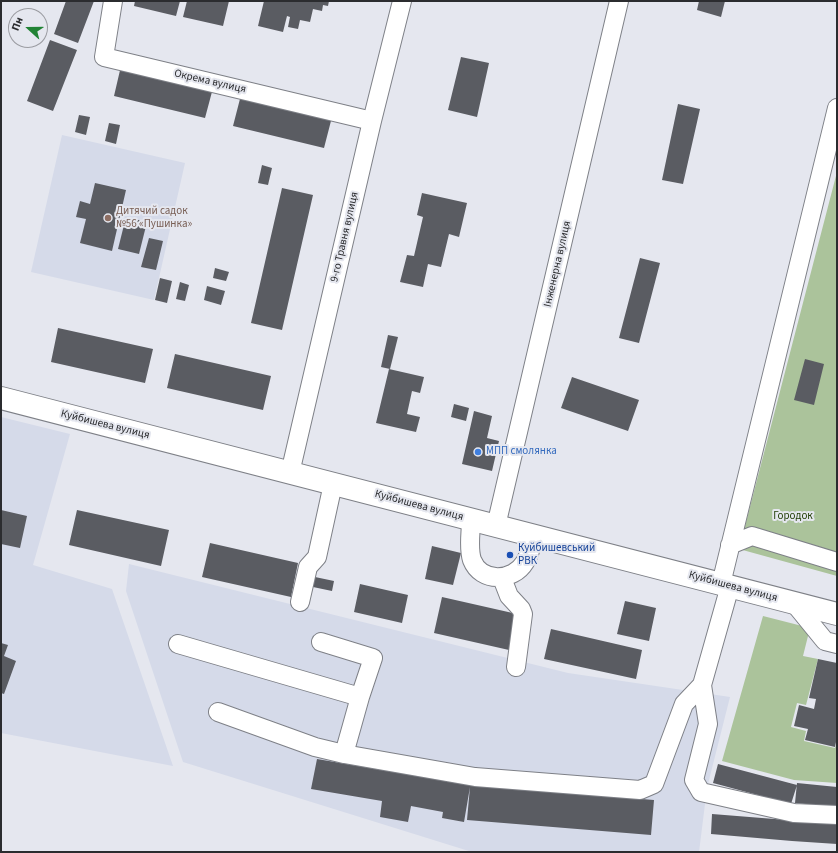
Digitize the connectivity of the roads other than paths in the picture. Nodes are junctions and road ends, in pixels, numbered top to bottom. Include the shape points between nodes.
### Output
1 (114, 1) edge
2 (402, 1) edge
3 (619, 1) edge
4 (837, 108) edge
5 (372, 121) junction
6 (1, 398) edge
7 (290, 473) junction
8 (333, 484) junction
9 (471, 520) junction
10 (496, 526) junction
11 (534, 536) junction
12 (730, 545) junction
13 (837, 562) edge
14 (502, 578) junction
15 (725, 585) junction
16 (300, 602) dead end
17 (794, 603) junction
18 (837, 614) edge
19 (321, 642) dead end
20 (178, 644) dead end
21 (837, 644) edge
22 (516, 667) dead end
23 (702, 685) junction
24 (360, 697) junction
25 (218, 712) dead end
26 (344, 754) junction
27 (837, 815) edge

1 - 5 street, Окрема вулиця via 104,57
2 - 5 street, 9-го Травня вулиця
3 - 10 street, Інженерна вулиця
4 - 12 street
5 - 7 street, 9-го Травня вулиця
6 - 7 main road, Куйбишева вулиця
7 - 8 main road, Куйбишева вулиця
8 - 9 main road, Куйбишева вулиця
8 - 16 street via 317,557 308,567
9 - 10 main road, Куйбишева вулиця
9 - 14 street via 470,549 477,570
10 - 11 main road, Куйбишева вулиця
11 - 14 street via 531,551 524,564 514,573
11 - 15 main road, Куйбишева вулиця
12 - 13 street via 752,536
12 - 15 street
14 - 22 street via 509,596 523,614
15 - 17 main road, Куйбишева вулиця
15 - 23 street
17 - 18 main road, Куйбишева вулиця
17 - 21 street via 825,641
19 - 24 street via 373,658
20 - 24 street
23 - 26 street via 684,704 654,784 640,790 475,777
23 - 27 street via 708,724 694,780 702,792 794,813
24 - 26 street
25 - 26 street via 315,747

